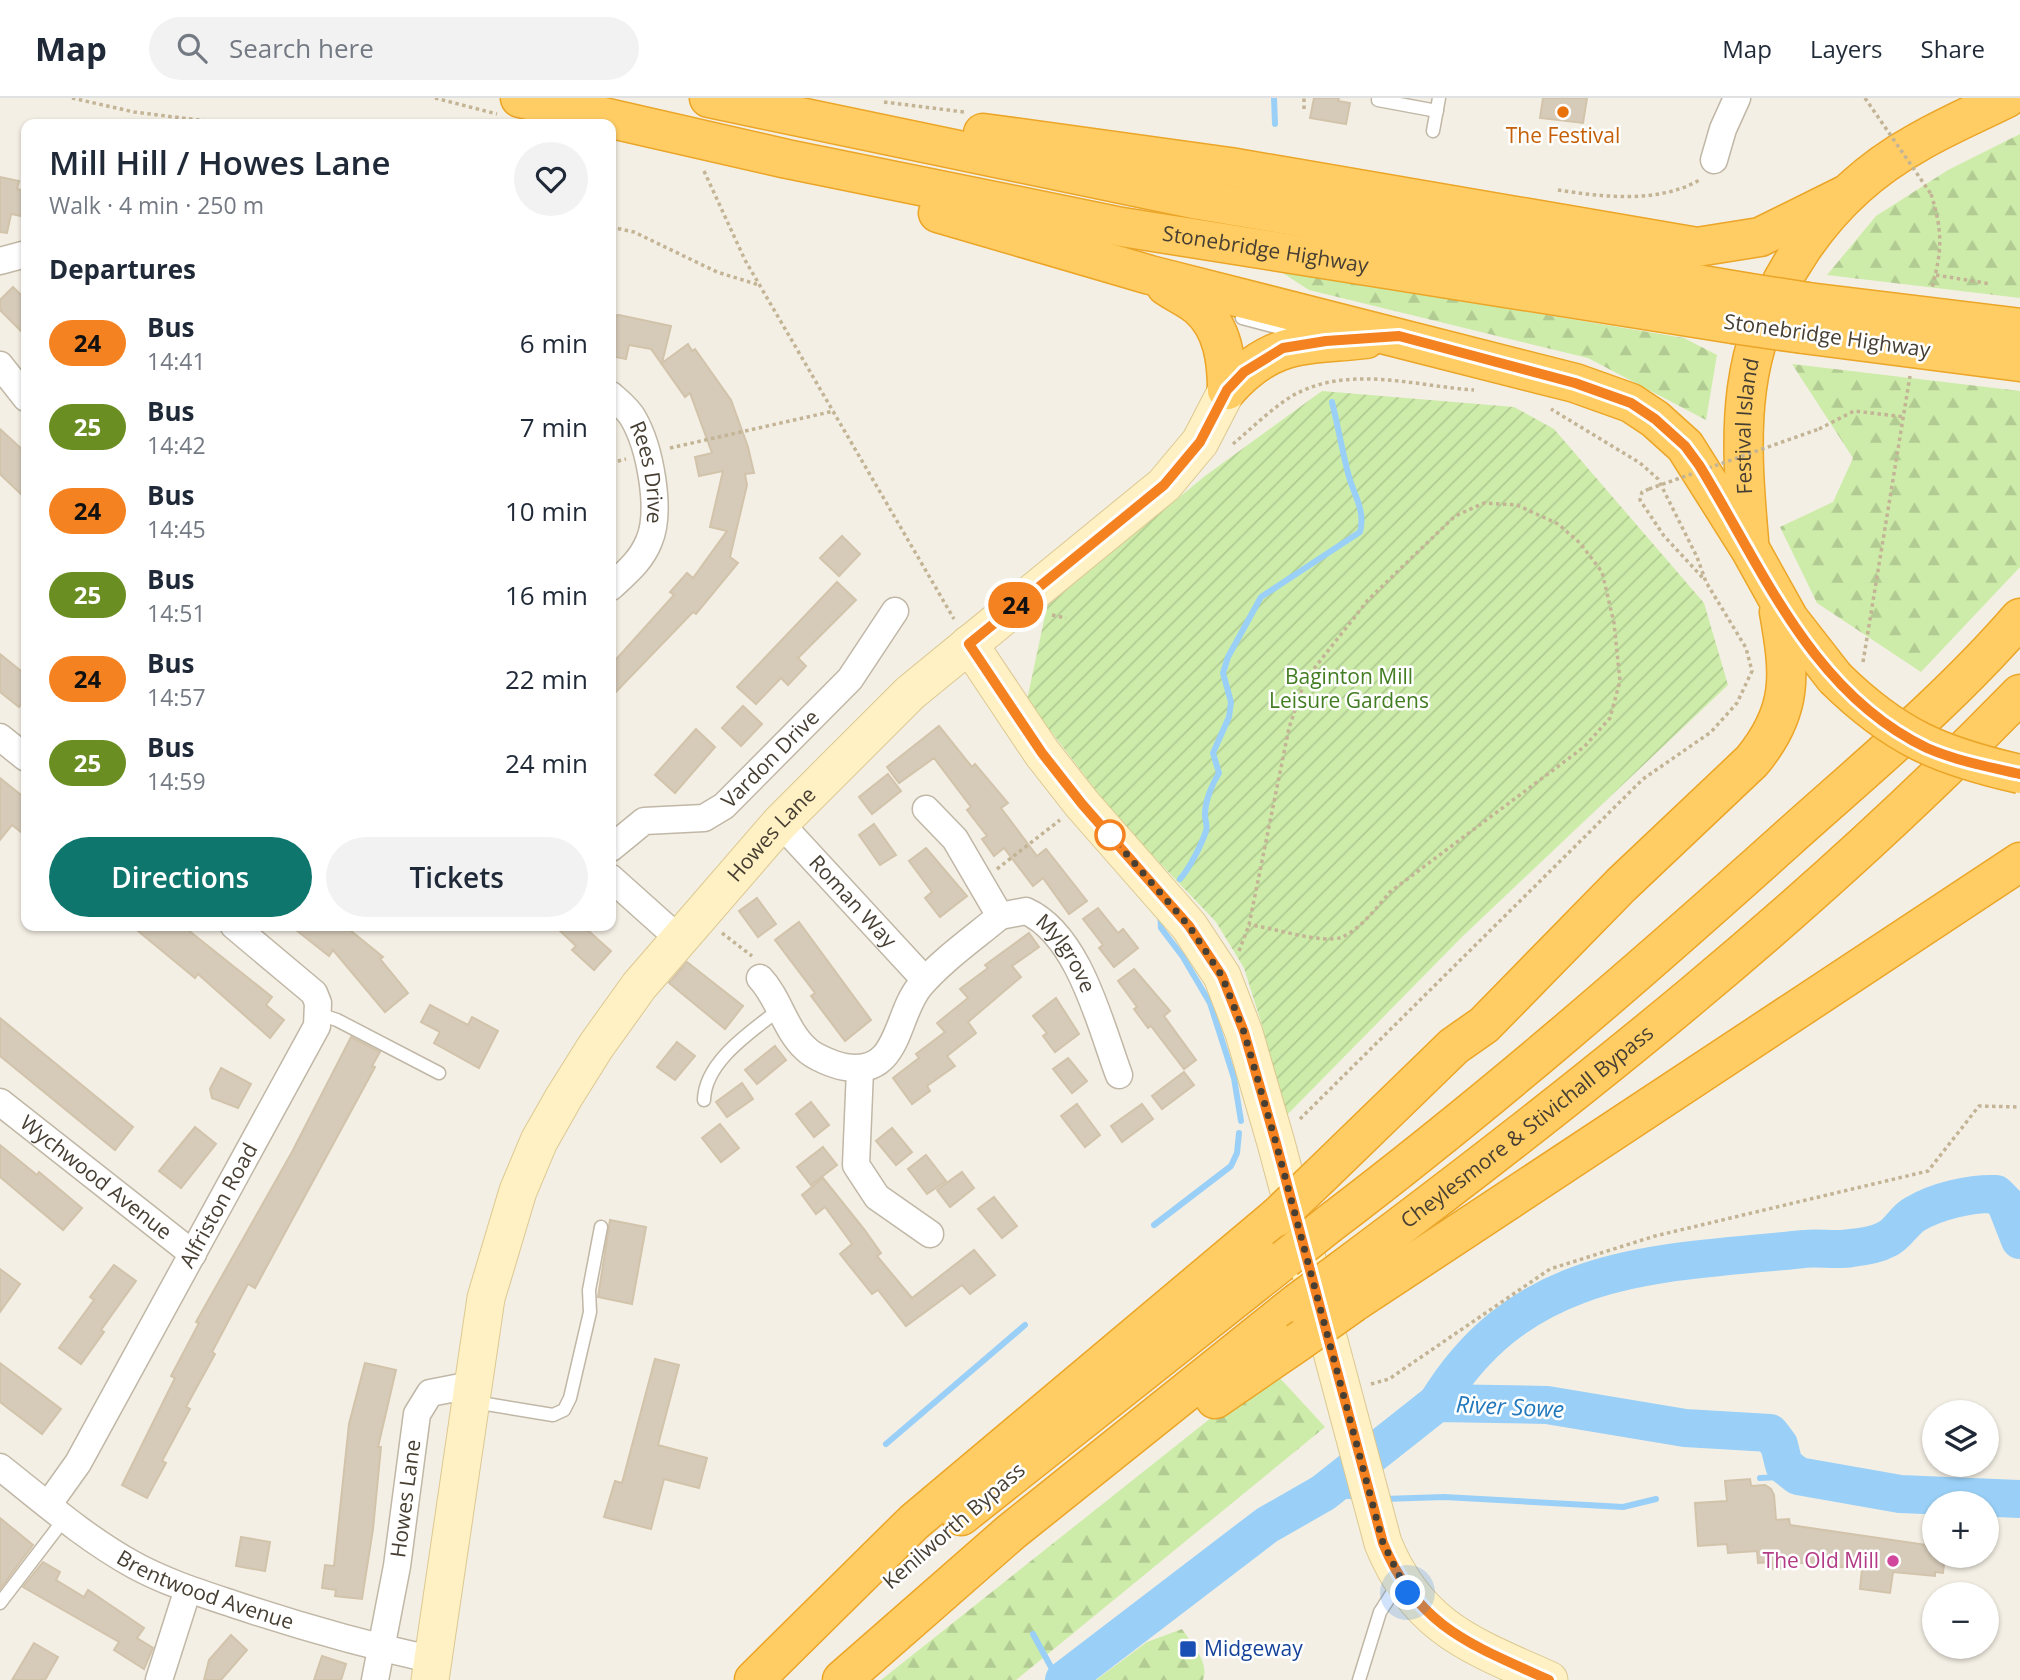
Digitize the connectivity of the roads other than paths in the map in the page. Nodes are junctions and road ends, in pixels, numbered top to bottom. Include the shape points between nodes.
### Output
1 (709, 98) edge
2 (1737, 98) edge
3 (1966, 98) edge
4 (2007, 98) edge
5 (1378, 100) dead end
6 (1438, 104) edge
7 (515, 108) edge
8 (574, 119) edge
9 (841, 126) junction
10 (616, 127) edge
11 (1433, 131) dead end
12 (1917, 143) junction
13 (788, 159) junction
14 (1714, 160) dead end
15 (1844, 195) junction
16 (21, 255) edge
17 (0, 261) edge
18 (1150, 275) junction
19 (1199, 306) junction
20 (1738, 308) junction
21 (1805, 318) junction
22 (2020, 328) edge
23 (1399, 336) junction
24 (1326, 341) junction
25 (2020, 362) edge
26 (0, 365) edge
27 (1227, 390) junction
28 (21, 392) edge
29 (616, 400) edge
30 (1750, 549) junction
31 (616, 582) edge
32 (1776, 596) junction
33 (895, 611) dead end
34 (2020, 618) edge
35 (969, 644) junction
36 (2020, 694) edge
37 (0, 737) edge
38 (21, 754) edge
39 (2020, 774) edge
40 (926, 809) dead end
41 (780, 823) junction
42 (616, 844) edge
43 (2020, 862) edge
44 (616, 881) edge
45 (1000, 916) junction
46 (688, 927) junction
47 (240, 931) edge
48 (760, 978) road end
49 (925, 980) junction
50 (780, 1009) junction
51 (319, 1014) junction
52 (860, 1070) junction
53 (439, 1073) dead end
54 (1119, 1075) dead end
55 (704, 1100) dead end
56 (0, 1102) edge
57 (1324, 1198) junction
58 (601, 1227) dead end
59 (930, 1234) dead end
60 (1282, 1236) junction
61 (193, 1254) junction
62 (1348, 1287) junction
63 (1133, 1378) joint
64 (470, 1393) junction
65 (0, 1466) edge
66 (57, 1512) junction
67 (1011, 1532) junction
68 (1400, 1580) junction
69 (188, 1589) junction
70 (0, 1603) edge
71 (383, 1648) junction
72 (432, 1670) edge
73 (159, 1680) edge
74 (375, 1680) edge
75 (754, 1680) edge
76 (781, 1680) edge
77 (842, 1680) edge
78 (1359, 1680) edge
79 (1549, 1680) edge

1 - 9 highway, Stonebridge Highway
2 - 14 street
3 - 12 main road
4 - 12 highway, Festival Island
5 - 6 lane
6 - 11 lane
7 - 8 highway, Stonebridge Highway
9 - 15 highway via 959,130 1216,165 1697,247 1760,237
9 - 20 highway, Stonebridge Highway
10 - 13 highway, Stonebridge Highway
12 - 15 highway, Festival Island
13 - 18 highway via 883,197
13 - 20 highway, Stonebridge Highway via 1122,227
15 - 30 highway, Festival Island via 1810,236 1773,295 1755,347 1743,426
16 - 17 street
18 - 19 highway
18 - 23 highway
19 - 24 lane
19 - 27 highway via 1221,339
20 - 21 highway, Stonebridge Highway, bridge
21 - 22 highway, Stonebridge Highway
21 - 25 highway, Stonebridge Highway
23 - 24 highway
23 - 30 highway via 1575,383 1631,403 1685,446
24 - 27 highway via 1283,348 1262,358
26 - 28 street
27 - 35 main road, Howes Lane via 1200,442 1164,485
29 - 31 street, Rees Drive via 633,418 654,491 652,533 635,565
30 - 32 highway, Festival Island
32 - 39 highway, Festival Island, bridge via 1802,639 1852,674 1874,714 1928,748
32 - 57 highway via 1788,674 1784,706 1770,739 1484,1025 1464,1054
33 - 42 street, Vardon Drive via 850,679 723,807 704,818 644,821
34 - 57 highway, Cheylesmore & Stivichall Bypass via 1853,780 1648,964 1443,1137
35 - 41 main road, Howes Lane via 861,739
35 - 68 main road via 1042,753 1189,926 1222,976 1244,1032 1276,1143 1383,1543
36 - 62 highway, Cheylesmore & Stivichall Bypass via 1871,841
37 - 38 street
40 - 45 street, Mylgrove via 955,839
41 - 46 main road, Howes Lane
41 - 49 street, Roman Way
43 - 62 highway
44 - 46 street
45 - 49 street
45 - 54 street, Mylgrove via 1026,911 1054,929 1089,993
46 - 64 main road, Howes Lane via 596,1046 539,1141 517,1191 498,1254
47 - 51 street via 314,993
48 - 50 street
49 - 52 street via 891,1047 878,1062
50 - 52 street via 806,1050 839,1066
50 - 55 lane via 740,1040 721,1062 704,1089
51 - 53 lane
51 - 61 street, Alfriston Road via 317,1026
52 - 59 street via 856,1165 877,1196
56 - 61 street, Wychwood Avenue
57 - 60 highway, Cheylesmore & Stivichall Bypass, bridge
58 - 64 lane via 589,1290 590,1312 564,1410 553,1415
60 - 63 highway, Cheylesmore & Stivichall Bypass
60 - 75 highway via 914,1522
61 - 66 street, Alfriston Road via 78,1463
62 - 67 highway, bridge via 1298,1342 1069,1504
62 - 67 highway, Cheylesmore & Stivichall Bypass, bridge via 1297,1303
63 - 76 highway, Kenilworth Bypass via 948,1526
64 - 71 street, Howes Lane via 430,1393 417,1414
64 - 72 main road, Howes Lane
65 - 66 street, Brentwood Avenue
66 - 69 street, Brentwood Avenue via 134,1565
66 - 70 lane
67 - 77 highway, Kenilworth Bypass
68 - 78 lane via 1380,1612
68 - 79 main road via 1433,1618 1466,1642
69 - 71 street, Brentwood Avenue
69 - 73 street
71 - 72 street, Brentwood Avenue
71 - 74 street, Howes Lane

